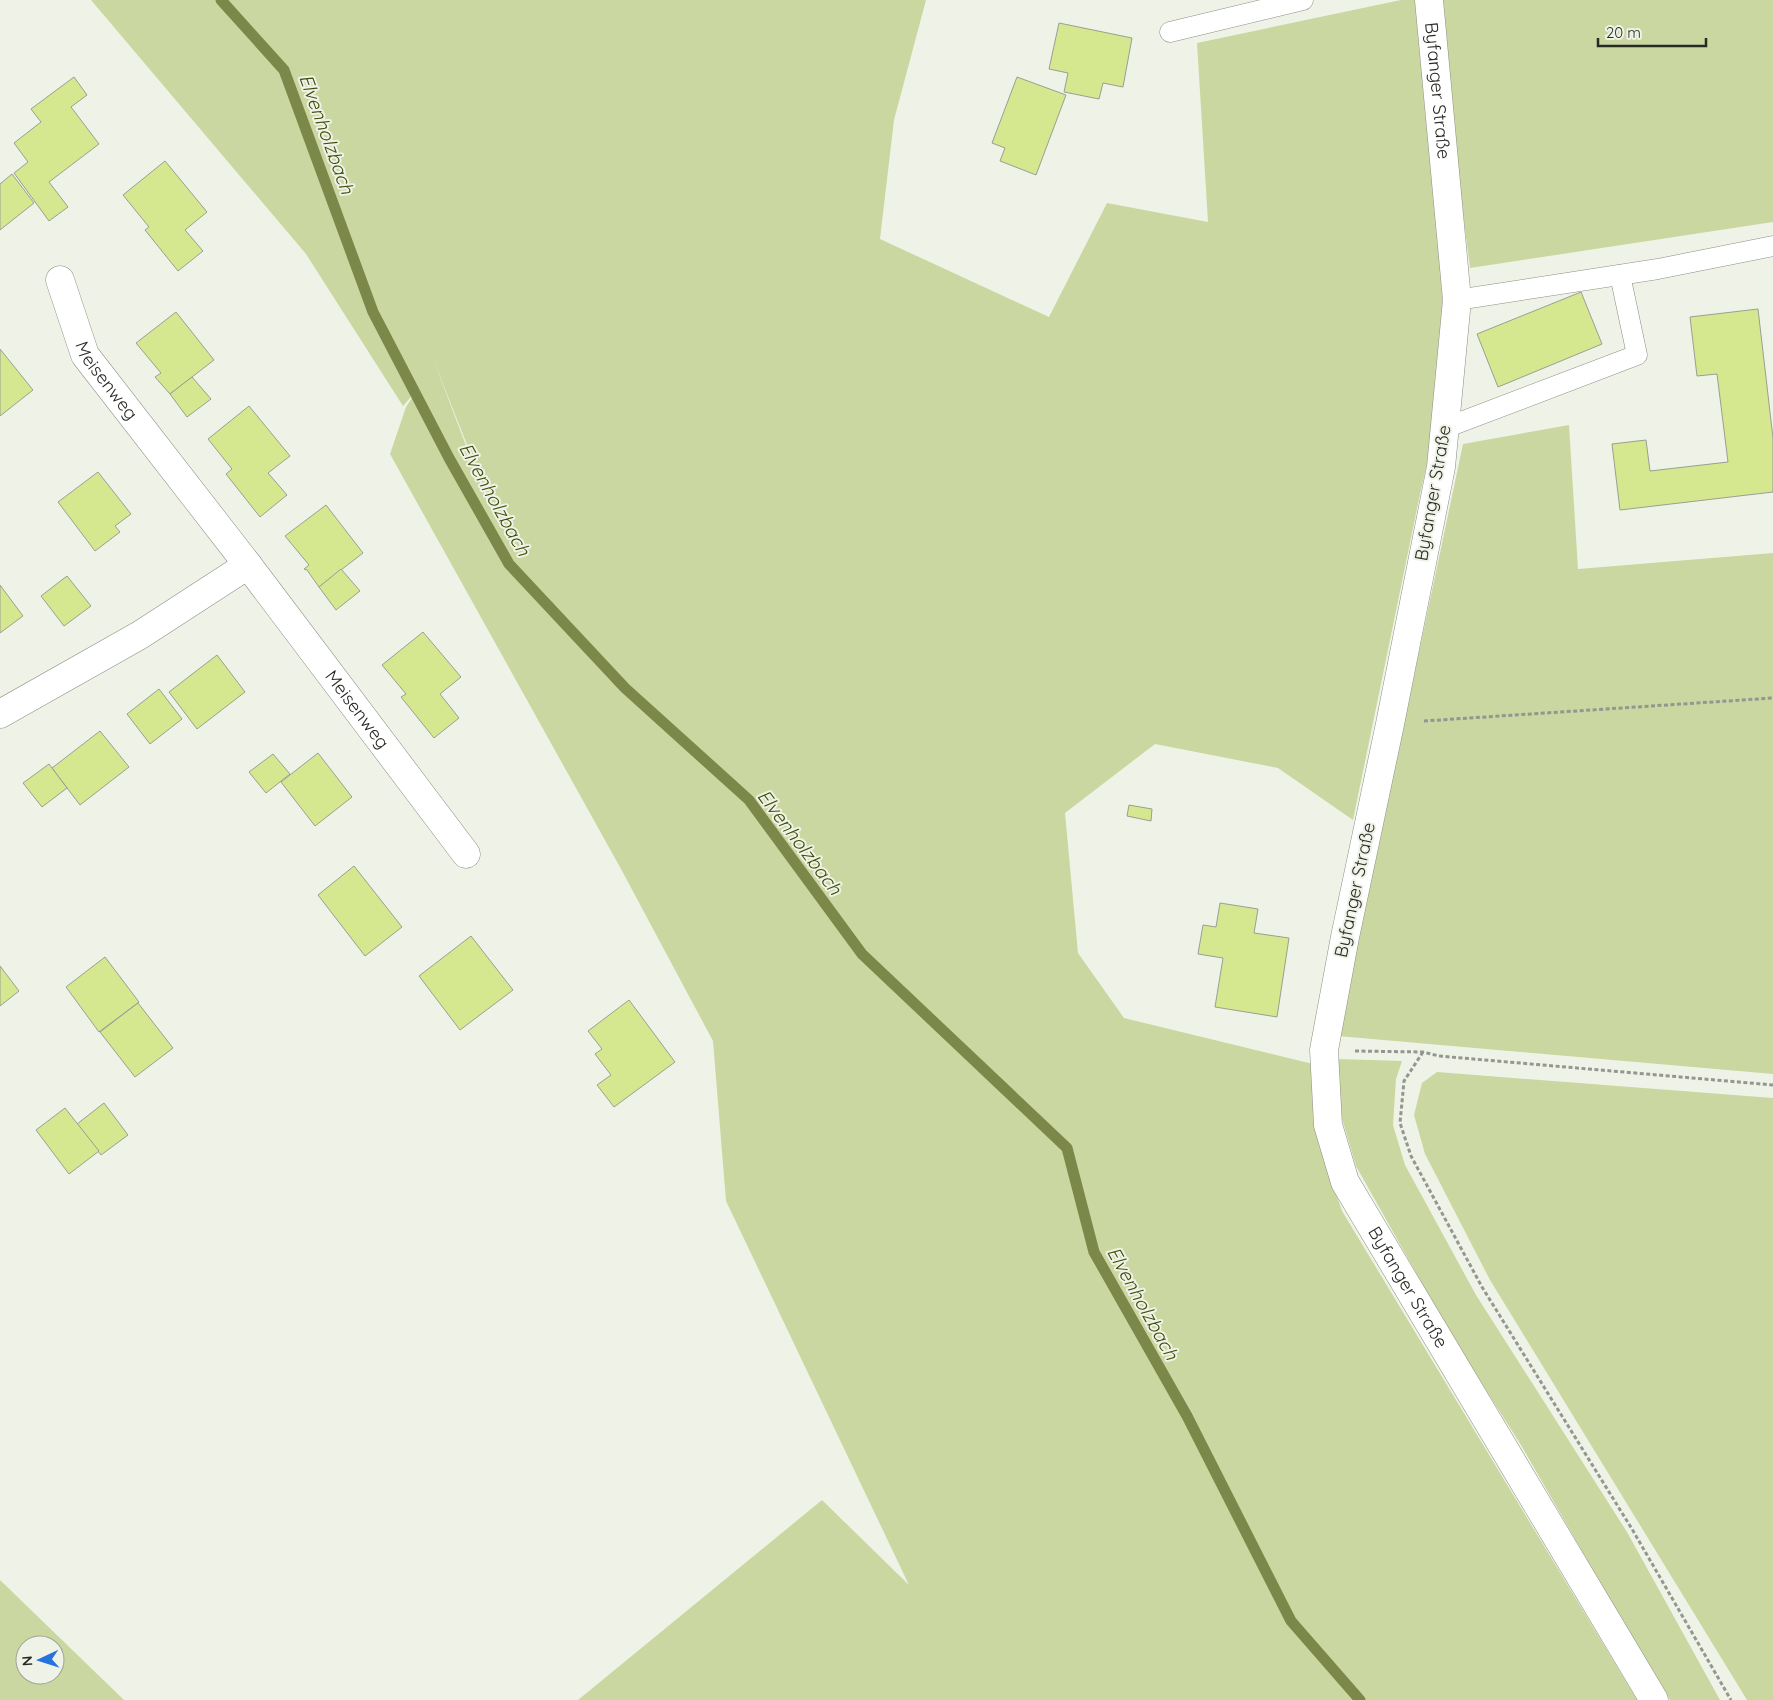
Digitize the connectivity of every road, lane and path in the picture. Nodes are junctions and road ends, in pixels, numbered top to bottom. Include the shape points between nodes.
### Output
1 (1303, 0) edge
2 (1430, 0) edge
3 (1170, 32) dead end
4 (1773, 246) edge
5 (1620, 275) junction
6 (60, 280) dead end
7 (1458, 300) junction
8 (1445, 428) junction
9 (248, 565) junction
10 (1773, 698) edge
11 (0, 714) edge
12 (1390, 724) junction
13 (466, 854) dead end
14 (1324, 1050) junction
15 (1423, 1052) junction
16 (1773, 1085) edge
17 (1654, 1700) edge
18 (1731, 1700) edge

1 - 3 lane
2 - 7 street, Byfanger Straße
4 - 5 lane
5 - 7 lane
5 - 8 lane via 1637,355
6 - 9 street, Meisenweg via 85,355
7 - 8 street, Byfanger Straße
8 - 12 street, Byfanger Straße
9 - 11 street via 140,635
9 - 13 street, Meisenweg
10 - 12 path
12 - 14 street, Byfanger Straße
14 - 15 path
14 - 17 street, Byfanger Straße via 1328,1125 1345,1182
15 - 16 path
15 - 18 path via 1404,1081 1400,1123 1411,1156 1482,1288 1632,1529

